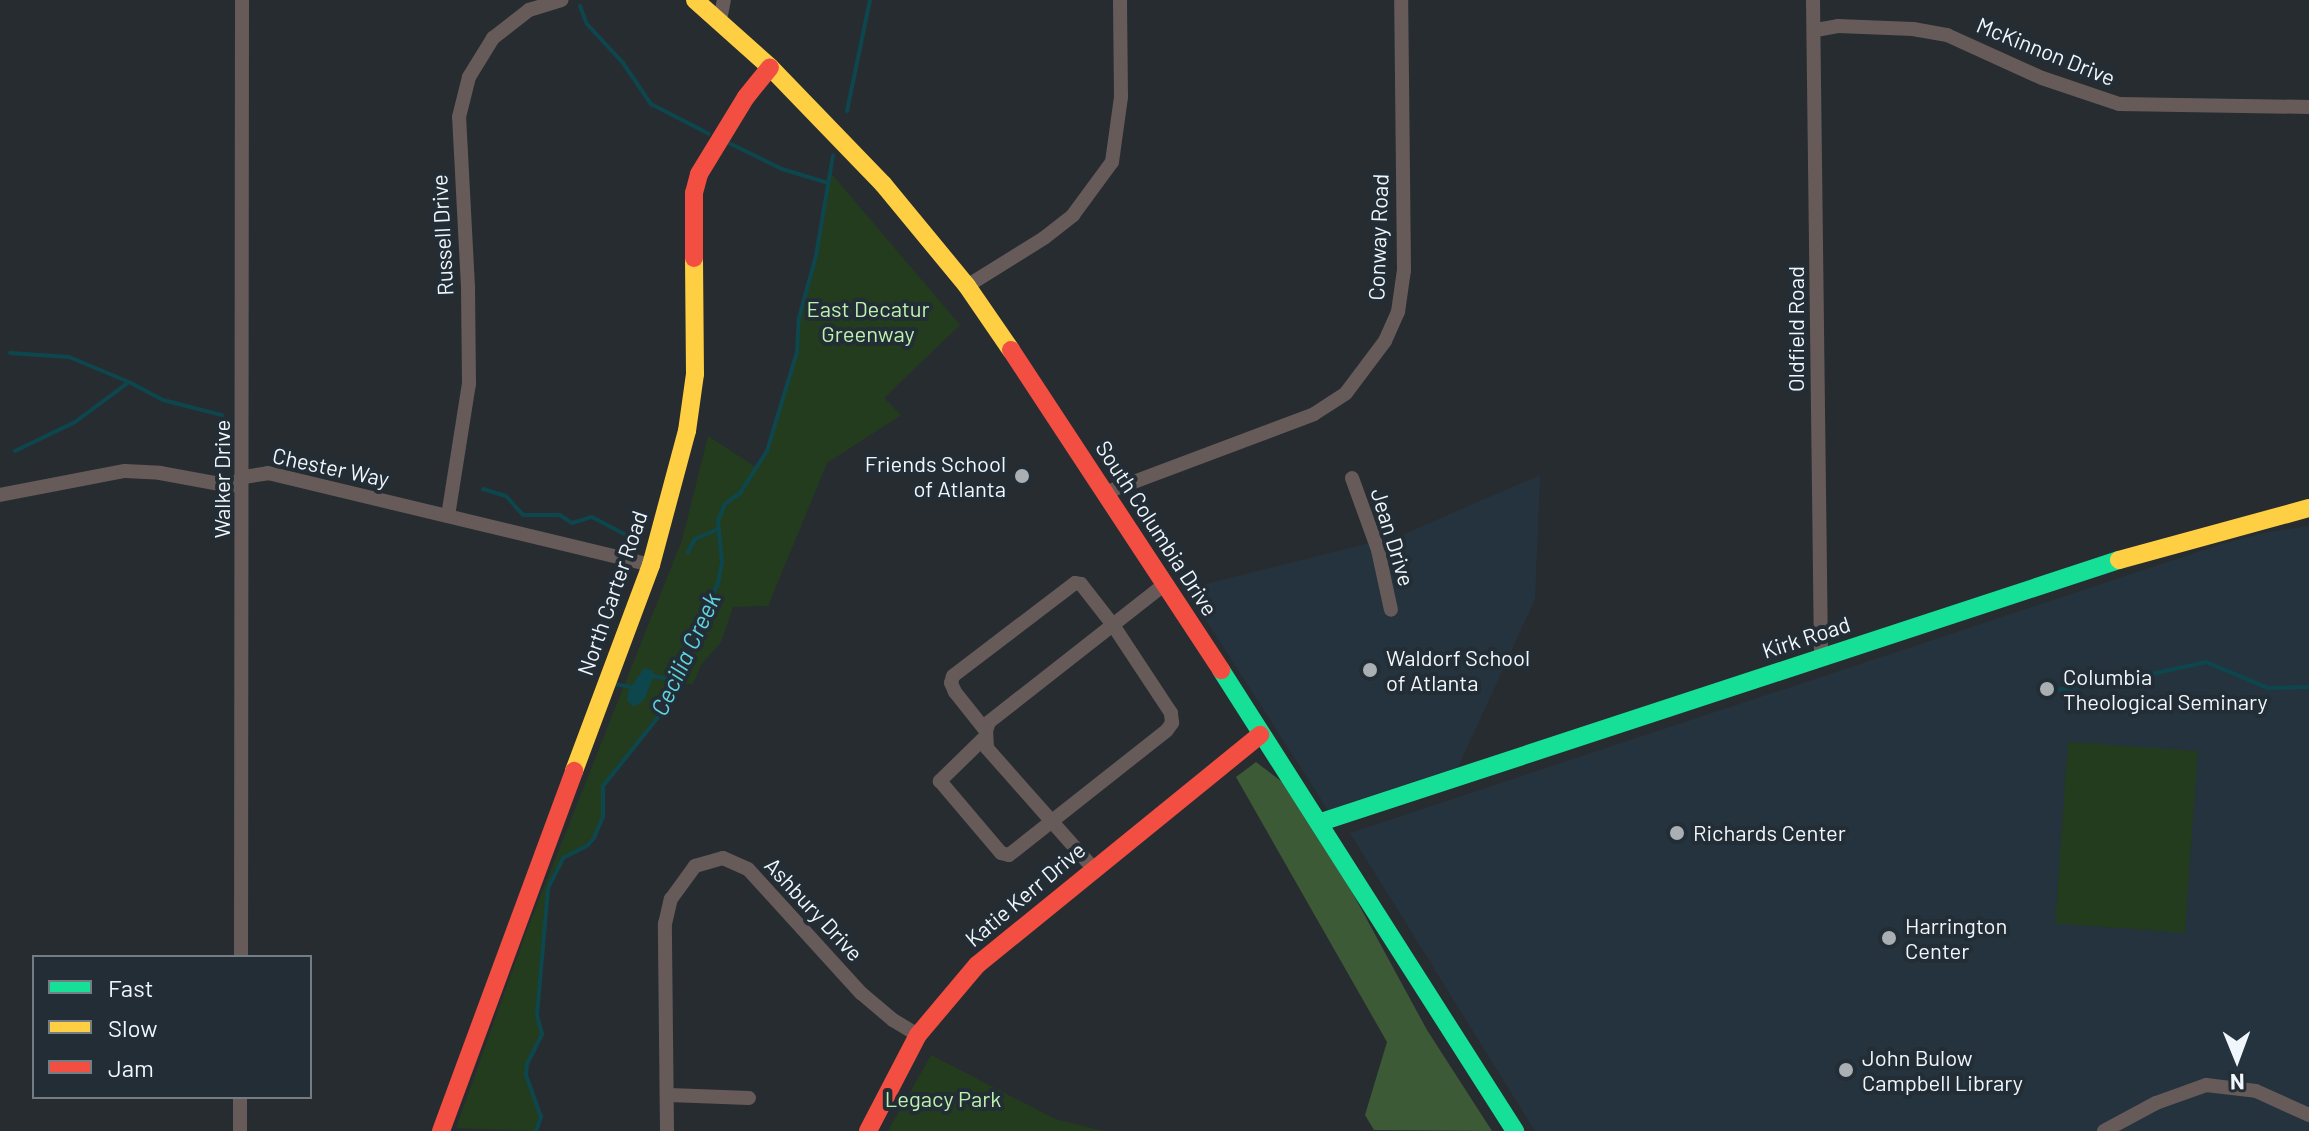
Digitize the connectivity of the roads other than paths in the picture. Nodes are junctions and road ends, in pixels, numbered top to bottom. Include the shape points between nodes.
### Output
1 (242, 0) edge
2 (562, 0) edge
3 (695, 0) edge
4 (724, 0) edge
5 (1120, 0) edge
6 (1401, 0) edge
7 (1813, 0) edge
8 (720, 20) junction
9 (1816, 30) junction
10 (770, 67) junction
11 (2309, 107) edge
12 (967, 286) junction
13 (244, 477) junction
14 (1352, 478) dead end
15 (1107, 492) junction
16 (0, 495) edge
17 (2309, 508) edge
18 (448, 516) junction
19 (651, 565) junction
20 (1165, 584) junction
21 (1391, 610) dead end
22 (1113, 625) junction
23 (1821, 657) junction
24 (985, 734) junction
25 (1260, 735) junction
26 (1052, 822) junction
27 (1321, 822) junction
28 (1093, 868) junction
29 (241, 955) edge
30 (918, 1035) junction
31 (669, 1095) junction
32 (749, 1098) dead end
33 (240, 1099) edge
34 (2309, 1115) edge
35 (240, 1131) edge
36 (441, 1131) edge
37 (667, 1131) edge
38 (868, 1131) edge
39 (1515, 1131) edge
40 (2104, 1131) edge

1 - 13 street, Walker Drive
2 - 18 street, Russell Drive via 529,10 493,38 469,77 459,117 469,384
3 - 8 street, South Columbia Drive
4 - 8 street
5 - 12 street via 1121,97 1112,162 1073,215
6 - 15 street, Conway Road via 1404,270 1398,312 1385,341 1346,393 1314,414
7 - 9 street, Oldfield Road
8 - 10 street, South Columbia Drive
9 - 11 street, McKinnon Drive via 1838,26 1947,35 2042,78 2119,104
9 - 23 street, Oldfield Road
10 - 12 street, South Columbia Drive via 883,184
10 - 19 street, North Carter Road via 707,157 694,193 695,374 687,431
12 - 15 street, South Columbia Drive
13 - 16 street, Chester Way via 231,486 125,471
13 - 18 street, Chester Way via 268,473
13 - 29 street, Walker Drive
14 - 21 street, Jean Drive via 1378,550
15 - 20 street, South Columbia Drive
17 - 23 street, Kirk Road via 2156,548
18 - 19 street, Chester Way
19 - 36 street, North Carter Road
20 - 22 street
20 - 25 street, South Columbia Drive
22 - 24 street via 989,722
22 - 24 street via 1075,583 953,676 955,692
22 - 26 street via 1171,713 1172,723
23 - 27 street, Kirk Road
24 - 26 street via 987,748
24 - 26 street via 942,775 943,786 1001,853 1009,855
25 - 27 street, South Columbia Drive
25 - 28 street, Katie Kerr Drive
26 - 28 street
27 - 39 street, South Columbia Drive
28 - 30 street, Katie Kerr Drive via 977,965
30 - 31 street, Ashbury Drive via 861,993 748,869 723,858 695,866 671,899 665,924
30 - 38 street, Katie Kerr Drive
31 - 32 street
31 - 37 street, Ashbury Drive
33 - 35 street
34 - 40 street via 2256,1091 2206,1085 2156,1103

